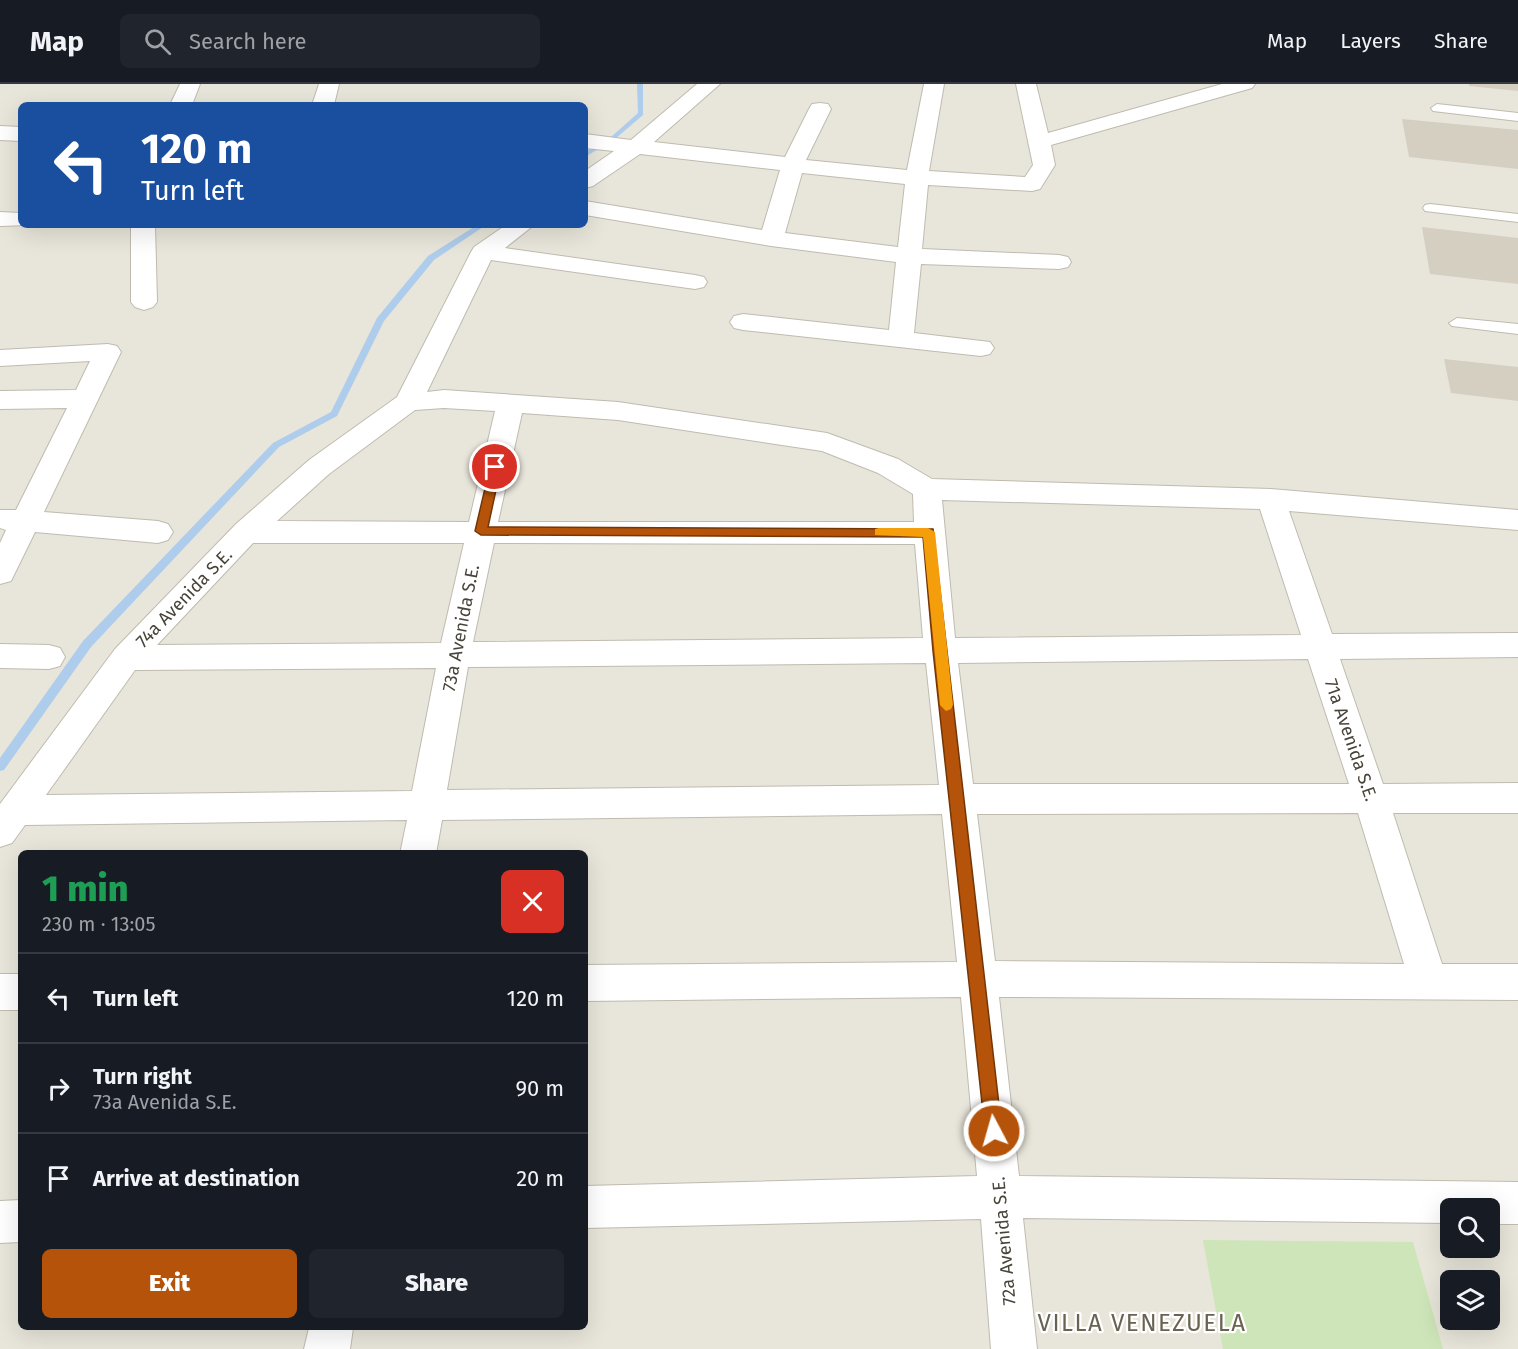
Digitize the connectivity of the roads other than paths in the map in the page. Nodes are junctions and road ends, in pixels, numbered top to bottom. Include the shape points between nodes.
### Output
1 (190, 84) edge
2 (328, 84) edge
3 (710, 84) edge
4 (934, 84) edge
5 (1026, 84) edge
6 (1245, 84) edge
7 (181, 102) edge
8 (324, 102) edge
9 (1437, 108) dead end
10 (820, 109) dead end
11 (1518, 117) edge
12 (0, 133) edge
13 (18, 134) edge
14 (588, 141) edge
15 (1038, 141) junction
16 (638, 146) junction
17 (793, 165) junction
18 (917, 177) junction
19 (588, 179) edge
20 (588, 208) edge
21 (1430, 208) dead end
22 (1518, 218) edge
23 (0, 219) edge
24 (18, 220) edge
25 (143, 228) edge
26 (518, 228) edge
27 (771, 239) junction
28 (483, 252) junction
29 (910, 256) junction
30 (1059, 262) dead end
31 (695, 282) dead end
32 (144, 302) dead end
33 (743, 322) dead end
34 (1457, 323) dead end
35 (1518, 329) edge
36 (901, 339) junction
37 (981, 348) dead end
38 (0, 358) edge
39 (86, 399) junction
40 (0, 400) edge
41 (408, 402) junction
42 (510, 404) junction
43 (927, 489) junction
44 (1271, 500) junction
45 (12, 519) edge
46 (1518, 520) edge
47 (481, 531) junction
48 (158, 532) dead end
49 (246, 532) junction
50 (928, 532) junction
51 (0, 573) edge
52 (1518, 645) edge
53 (1320, 647) junction
54 (939, 651) junction
55 (0, 656) edge
56 (454, 656) junction
57 (49, 657) dead end
58 (126, 658) junction
59 (1518, 798) edge
60 (958, 799) junction
61 (1371, 799) junction
62 (427, 804) junction
63 (7, 821) edge
64 (419, 850) edge
65 (977, 980) junction
66 (1429, 982) junction
67 (1518, 982) edge
68 (588, 983) edge
69 (0, 992) edge
70 (18, 992) edge
71 (1001, 1197) junction
72 (588, 1207) edge
73 (1516, 1210) edge
74 (18, 1221) edge
75 (0, 1222) edge
76 (331, 1330) edge
77 (327, 1349) edge
78 (1014, 1349) edge

1 - 7 street
2 - 8 street
3 - 16 street
4 - 18 street
5 - 15 street
6 - 15 street via 1162,99 1065,136
9 - 11 lane
10 - 17 street
12 - 13 street
14 - 16 street
15 - 18 street via 1044,165 1032,184
16 - 17 street
16 - 19 street
17 - 18 street
17 - 27 street
18 - 29 street
20 - 27 street
21 - 22 lane
23 - 24 street
25 - 32 street
26 - 28 street
27 - 29 street
28 - 31 street
28 - 41 street
29 - 30 street
29 - 36 street
33 - 36 street
34 - 35 lane
36 - 37 street
38 - 39 street via 108,352
39 - 40 street
39 - 45 street
41 - 42 street via 444,399
41 - 49 street, 74a Avenida S.E. via 319,467
42 - 43 street via 618,411 827,442 888,466
42 - 47 street, 73a Avenida S.E.
43 - 44 street
43 - 50 street, 72a Avenida S.E.
44 - 46 street
44 - 53 street, 71a Avenida S.E.
45 - 48 street
45 - 51 street
47 - 49 street
47 - 50 street
47 - 56 street, 73a Avenida S.E.
49 - 58 street, 74a Avenida S.E.
50 - 54 street, 72a Avenida S.E.
52 - 53 street
53 - 54 street
53 - 61 street, 71a Avenida S.E.
54 - 56 street
54 - 60 street, 72a Avenida S.E.
55 - 57 street
56 - 58 street
56 - 62 street, 73a Avenida S.E.
58 - 63 street, 74a Avenida S.E.
59 - 61 street
60 - 61 street
60 - 62 street
60 - 65 street, 72a Avenida S.E.
61 - 66 street, 71a Avenida S.E.
62 - 63 street
62 - 64 street, 73a Avenida S.E.
65 - 66 street
65 - 68 street
65 - 71 street, 72a Avenida S.E.
66 - 67 street
69 - 70 street
71 - 72 street
71 - 73 street
71 - 78 street, 72a Avenida S.E.
74 - 75 street
76 - 77 street

